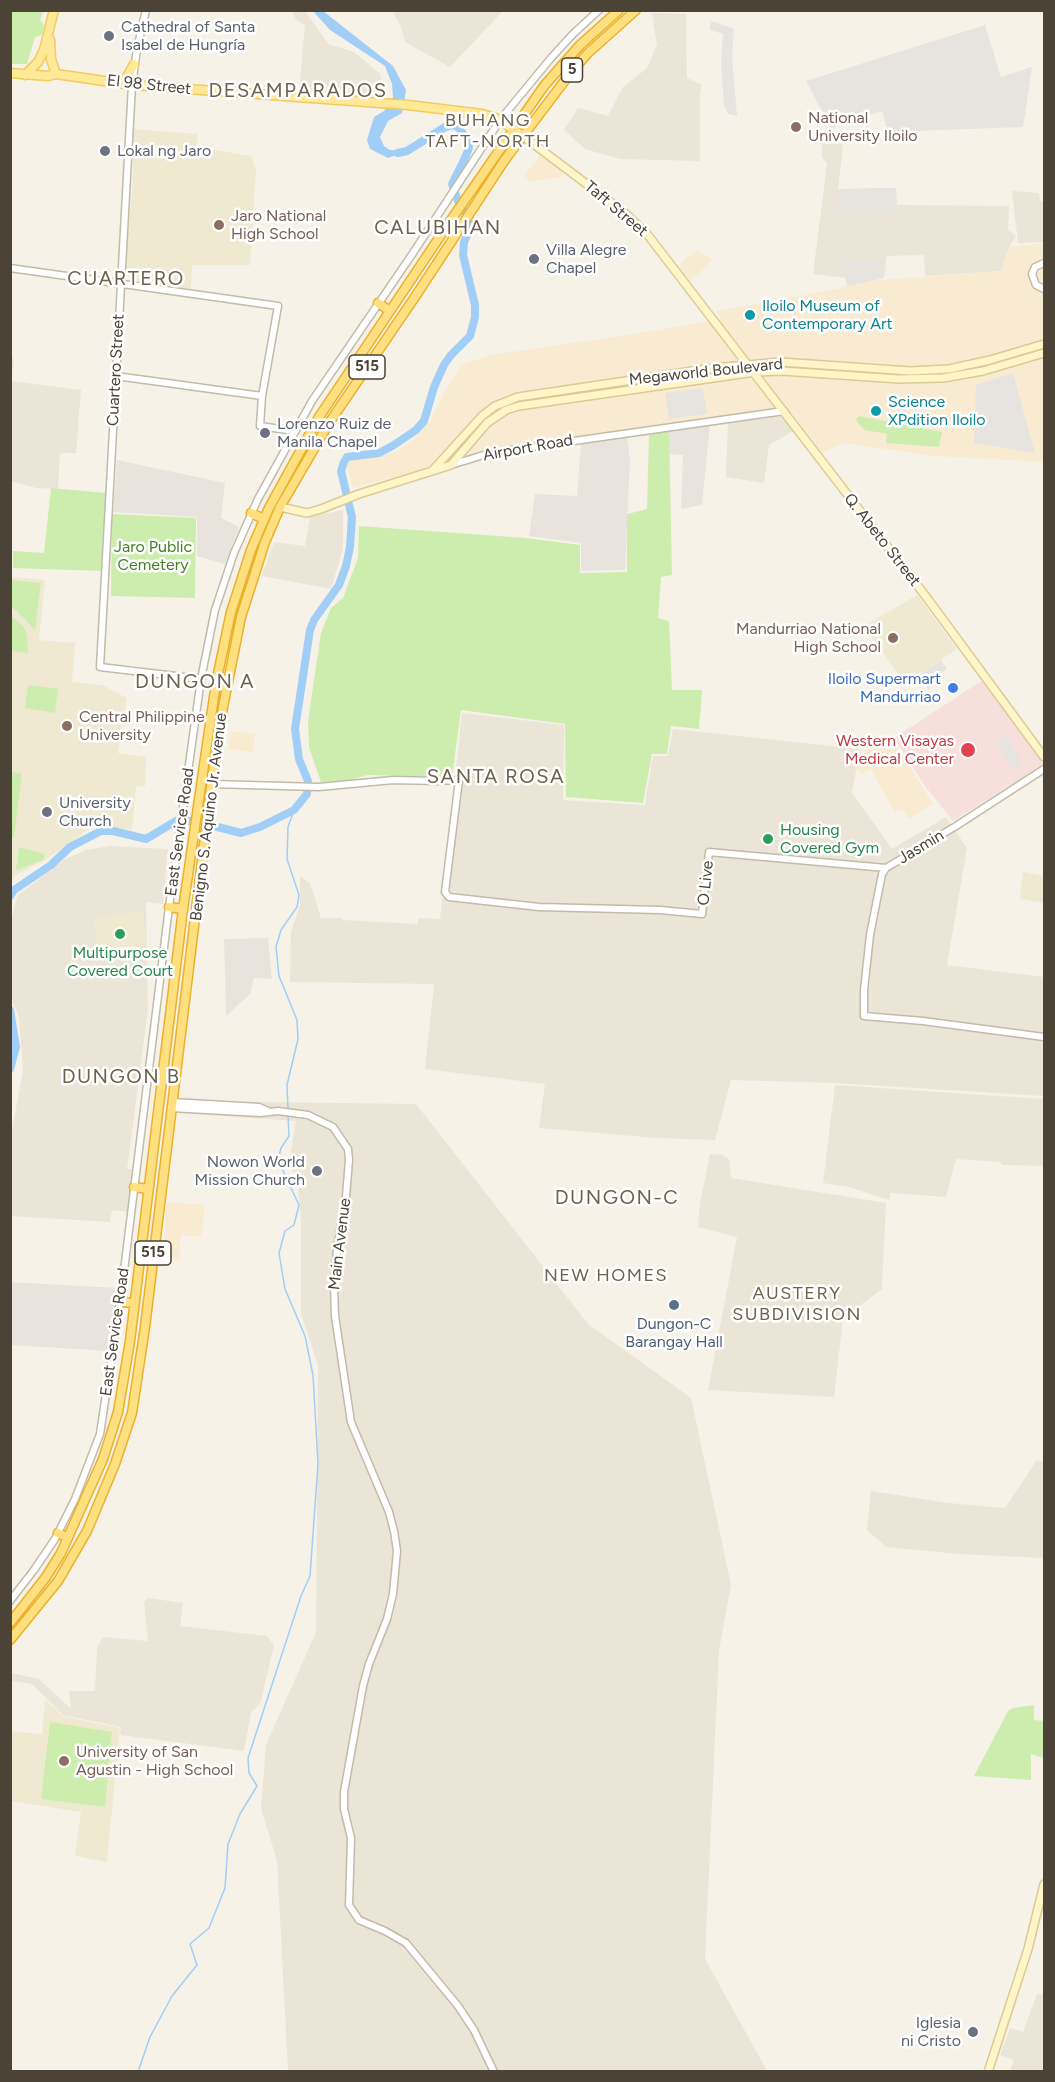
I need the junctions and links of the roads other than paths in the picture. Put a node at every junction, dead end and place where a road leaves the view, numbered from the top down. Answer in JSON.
{"nodes":[{"id":1,"x":54,"y":10,"type":"edge"},
{"id":2,"x":146,"y":10,"type":"edge"},
{"id":3,"x":599,"y":10,"type":"edge"},
{"id":4,"x":619,"y":10,"type":"edge"},
{"id":5,"x":632,"y":12,"type":"edge"},
{"id":6,"x":49,"y":35,"type":"junction"},
{"id":7,"x":134,"y":64,"type":"junction"},
{"id":8,"x":10,"y":73,"type":"edge"},
{"id":9,"x":56,"y":74,"type":"junction"},
{"id":10,"x":25,"y":75,"type":"junction"},
{"id":11,"x":116,"y":83,"type":"junction"},
{"id":12,"x":132,"y":85,"type":"junction"},
{"id":13,"x":500,"y":120,"type":"junction"},
{"id":14,"x":514,"y":130,"type":"junction"},
{"id":15,"x":523,"y":136,"type":"junction"},
{"id":16,"x":431,"y":253,"type":"junction"},
{"id":17,"x":440,"y":259,"type":"junction"},
{"id":18,"x":1044,"y":263,"type":"edge"},
{"id":19,"x":10,"y":268,"type":"edge"},
{"id":20,"x":120,"y":283,"type":"junction"},
{"id":21,"x":1044,"y":289,"type":"edge"},
{"id":22,"x":378,"y":303,"type":"junction"},
{"id":23,"x":390,"y":311,"type":"junction"},
{"id":24,"x":718,"y":324,"type":"joint"},
{"id":25,"x":1044,"y":344,"type":"edge"},
{"id":26,"x":1034,"y":347,"type":"junction"},
{"id":27,"x":1041,"y":354,"type":"edge"},
{"id":28,"x":781,"y":363,"type":"junction"},
{"id":29,"x":749,"y":365,"type":"junction"},
{"id":30,"x":728,"y":367,"type":"junction"},
{"id":31,"x":781,"y":371,"type":"junction"},
{"id":32,"x":755,"y":372,"type":"junction"},
{"id":33,"x":677,"y":374,"type":"junction"},
{"id":34,"x":730,"y":375,"type":"junction"},
{"id":35,"x":116,"y":376,"type":"junction"},
{"id":36,"x":630,"y":380,"type":"junction"},
{"id":37,"x":678,"y":383,"type":"junction"},
{"id":38,"x":632,"y":389,"type":"junction"},
{"id":39,"x":261,"y":396,"type":"junction"},
{"id":40,"x":784,"y":411,"type":"junction"},
{"id":41,"x":485,"y":413,"type":"junction"},
{"id":42,"x":491,"y":420,"type":"junction"},
{"id":43,"x":294,"y":431,"type":"junction"},
{"id":44,"x":305,"y":443,"type":"junction"},
{"id":45,"x":314,"y":449,"type":"junction"},
{"id":46,"x":451,"y":465,"type":"junction"},
{"id":47,"x":430,"y":472,"type":"junction"},
{"id":48,"x":280,"y":507,"type":"junction"},
{"id":49,"x":251,"y":513,"type":"junction"},
{"id":50,"x":264,"y":519,"type":"junction"},
{"id":51,"x":201,"y":679,"type":"junction"},
{"id":52,"x":216,"y":683,"type":"junction"},
{"id":53,"x":226,"y":684,"type":"junction"},
{"id":54,"x":1044,"y":757,"type":"edge"},
{"id":55,"x":1044,"y":769,"type":"edge"},
{"id":56,"x":212,"y":784,"type":"junction"},
{"id":57,"x":709,"y":852,"type":"joint"},
{"id":58,"x":886,"y":868,"type":"junction"},
{"id":59,"x":170,"y":907,"type":"junction"},
{"id":60,"x":183,"y":909,"type":"junction"},
{"id":61,"x":173,"y":995,"type":"junction"},
{"id":62,"x":185,"y":998,"type":"junction"},
{"id":63,"x":1044,"y":1037,"type":"edge"},
{"id":64,"x":172,"y":1105,"type":"junction"},
{"id":65,"x":153,"y":1152,"type":"junction"},
{"id":66,"x":166,"y":1154,"type":"junction"},
{"id":67,"x":134,"y":1187,"type":"junction"},
{"id":68,"x":148,"y":1189,"type":"junction"},
{"id":69,"x":120,"y":1302,"type":"junction"},
{"id":70,"x":135,"y":1303,"type":"junction"},
{"id":71,"x":130,"y":1341,"type":"junction"},
{"id":72,"x":142,"y":1344,"type":"junction"},
{"id":73,"x":83,"y":1507,"type":"junction"},
{"id":74,"x":95,"y":1513,"type":"junction"},
{"id":75,"x":58,"y":1533,"type":"junction"},
{"id":76,"x":68,"y":1538,"type":"junction"},
{"id":77,"x":10,"y":1601,"type":"edge"},
{"id":78,"x":12,"y":1631,"type":"edge"},
{"id":79,"x":1044,"y":1884,"type":"edge"},
{"id":80,"x":494,"y":2072,"type":"edge"},
{"id":81,"x":988,"y":2072,"type":"edge"}],
"edges":[{"from":1,"to":6,"type":"main road"},
{"from":2,"to":7,"type":"street","name":"Cuartero Street"},
{"from":3,"to":13,"type":"street","name":"East Service Road"},
{"from":4,"to":14,"type":"highway","name":"Benigno S. Aquino Jr. Avenue","number":"5"},
{"from":5,"to":15,"type":"highway","name":"Benigno S. Aquino Jr. Avenue","number":"5"},
{"from":6,"to":9,"type":"main road"},
{"from":6,"to":10,"type":"main road"},
{"from":7,"to":11,"type":"main road"},
{"from":7,"to":12,"type":"street","name":"Cuartero Street"},
{"from":8,"to":10,"type":"main road","name":"El 98 Street"},
{"from":9,"to":10,"type":"main road","name":"El 98 Street"},
{"from":9,"to":11,"type":"main road","name":"El 98 Street"},
{"from":11,"to":12,"type":"main road","name":"El 98 Street"},
{"from":12,"to":13,"type":"main road","name":"El 98 Street"},
{"from":12,"to":20,"type":"street","name":"Cuartero Street"},
{"from":13,"to":14,"type":"main road","name":"El 98 Street"},
{"from":13,"to":22,"type":"street","name":"East Service Road"},
{"from":14,"to":15,"type":"main road","name":"El 98 Street"},
{"from":14,"to":16,"type":"highway","name":"Benigno S. Aquino Jr. Avenue","number":"515"},
{"from":15,"to":17,"type":"highway","name":"Benigno S. Aquino Jr. Avenue","number":"515"},
{"from":15,"to":24,"type":"main road","name":"Taft Street"},
{"from":16,"to":17,"type":"highway"},
{"from":16,"to":23,"type":"highway","name":"Benigno S. Aquino Jr. Avenue","number":"515"},
{"from":17,"to":45,"type":"highway","name":"Benigno S. Aquino Jr. Avenue","number":"515"},
{"from":18,"to":21,"type":"street"},
{"from":19,"to":20,"type":"street"},
{"from":20,"to":35,"type":"street","name":"Cuartero Street"},
{"from":20,"to":39,"type":"street"},
{"from":22,"to":23,"type":"highway"},
{"from":22,"to":43,"type":"street","name":"East Service Road"},
{"from":23,"to":44,"type":"highway","name":"Benigno S. Aquino Jr. Avenue","number":"515"},
{"from":24,"to":29,"type":"main road","name":"Q. Abeto Street"},
{"from":25,"to":26,"type":"main road","name":"Megaworld Boulevard"},
{"from":26,"to":27,"type":"main road"},
{"from":26,"to":28,"type":"main road","name":"Megaworld Boulevard"},
{"from":27,"to":31,"type":"main road","name":"Megaworld Boulevard"},
{"from":28,"to":29,"type":"main road","name":"Megaworld Boulevard"},
{"from":28,"to":31,"type":"main road"},
{"from":29,"to":30,"type":"main road","name":"Megaworld Boulevard"},
{"from":29,"to":32,"type":"main road","name":"Q. Abeto Street"},
{"from":30,"to":33,"type":"main road","name":"Megaworld Boulevard"},
{"from":30,"to":34,"type":"main road"},
{"from":31,"to":32,"type":"main road","name":"Megaworld Boulevard"},
{"from":32,"to":34,"type":"main road","name":"Megaworld Boulevard"},
{"from":32,"to":40,"type":"main road","name":"Q. Abeto Street"},
{"from":33,"to":36,"type":"main road","name":"Megaworld Boulevard"},
{"from":33,"to":37,"type":"main road"},
{"from":34,"to":37,"type":"main road","name":"Megaworld Boulevard"},
{"from":35,"to":39,"type":"street"},
{"from":35,"to":51,"type":"street","name":"Cuartero Street"},
{"from":36,"to":38,"type":"main road"},
{"from":36,"to":41,"type":"main road","name":"Megaworld Boulevard"},
{"from":37,"to":38,"type":"main road","name":"Megaworld Boulevard"},
{"from":38,"to":42,"type":"main road","name":"Megaworld Boulevard"},
{"from":39,"to":43,"type":"street"},
{"from":40,"to":46,"type":"street","name":"Airport Road"},
{"from":40,"to":54,"type":"main road","name":"Q. Abeto Street"},
{"from":41,"to":42,"type":"main road"},
{"from":41,"to":47,"type":"main road","name":"Megaworld Boulevard"},
{"from":42,"to":46,"type":"main road","name":"Megaworld Boulevard"},
{"from":43,"to":49,"type":"street","name":"East Service Road"},
{"from":44,"to":45,"type":"highway"},
{"from":44,"to":50,"type":"highway","name":"Benigno S. Aquino Jr. Avenue","number":"515"},
{"from":45,"to":48,"type":"highway","name":"Benigno S. Aquino Jr. Avenue","number":"515"},
{"from":46,"to":47,"type":"main road","name":"Airport Road"},
{"from":47,"to":48,"type":"main road","name":"Airport Road"},
{"from":48,"to":53,"type":"highway","name":"Benigno S. Aquino Jr. Avenue","number":"515"},
{"from":49,"to":50,"type":"highway"},
{"from":49,"to":51,"type":"street","name":"East Service Road"},
{"from":50,"to":52,"type":"highway","name":"Benigno S. Aquino Jr. Avenue","number":"515"},
{"from":51,"to":59,"type":"street","name":"East Service Road"},
{"from":52,"to":53,"type":"highway"},
{"from":52,"to":60,"type":"highway","name":"Benigno S. Aquino Jr. Avenue","number":"515"},
{"from":53,"to":56,"type":"highway","name":"Benigno S. Aquino Jr. Avenue","number":"515"},
{"from":55,"to":58,"type":"street","name":"Jasmin"},
{"from":56,"to":57,"type":"street","name":"O Live"},
{"from":56,"to":62,"type":"highway","name":"Benigno S. Aquino Jr. Avenue","number":"515"},
{"from":57,"to":58,"type":"street","name":"Jasmin"},
{"from":58,"to":63,"type":"street"},
{"from":59,"to":60,"type":"highway"},
{"from":59,"to":67,"type":"street","name":"East Service Road"},
{"from":60,"to":61,"type":"highway","name":"Benigno S. Aquino Jr. Avenue","number":"515"},
{"from":61,"to":62,"type":"highway"},
{"from":61,"to":65,"type":"highway","name":"Benigno S. Aquino Jr. Avenue","number":"515"},
{"from":62,"to":64,"type":"highway","name":"Benigno S. Aquino Jr. Avenue","number":"515"},
{"from":64,"to":66,"type":"highway","name":"Benigno S. Aquino Jr. Avenue","number":"515"},
{"from":64,"to":80,"type":"street","name":"Main Avenue"},
{"from":65,"to":66,"type":"highway"},
{"from":65,"to":68,"type":"highway","name":"Benigno S. Aquino Jr. Avenue","number":"515"},
{"from":66,"to":72,"type":"highway","name":"Benigno S. Aquino Jr. Avenue","number":"515"},
{"from":67,"to":68,"type":"highway"},
{"from":67,"to":69,"type":"street","name":"East Service Road"},
{"from":68,"to":70,"type":"highway","name":"Benigno S. Aquino Jr. Avenue","number":"515"},
{"from":69,"to":70,"type":"highway"},
{"from":69,"to":75,"type":"street","name":"East Service Road"},
{"from":70,"to":71,"type":"highway","name":"Benigno S. Aquino Jr. Avenue","number":"515"},
{"from":71,"to":72,"type":"highway"},
{"from":71,"to":73,"type":"highway","name":"Benigno S. Aquino Jr. Avenue","number":"515"},
{"from":72,"to":74,"type":"highway","name":"Benigno S. Aquino Jr. Avenue","number":"515"},
{"from":73,"to":74,"type":"highway"},
{"from":73,"to":76,"type":"highway","name":"Benigno S. Aquino Jr. Avenue","number":"515"},
{"from":74,"to":78,"type":"highway","name":"Benigno S. Aquino Jr. Avenue","number":"515"},
{"from":75,"to":76,"type":"highway"},
{"from":75,"to":77,"type":"street","name":"East Service Road"},
{"from":76,"to":78,"type":"highway","name":"Benigno S. Aquino Jr. Avenue","number":"515"},
{"from":79,"to":81,"type":"main road"}]}
